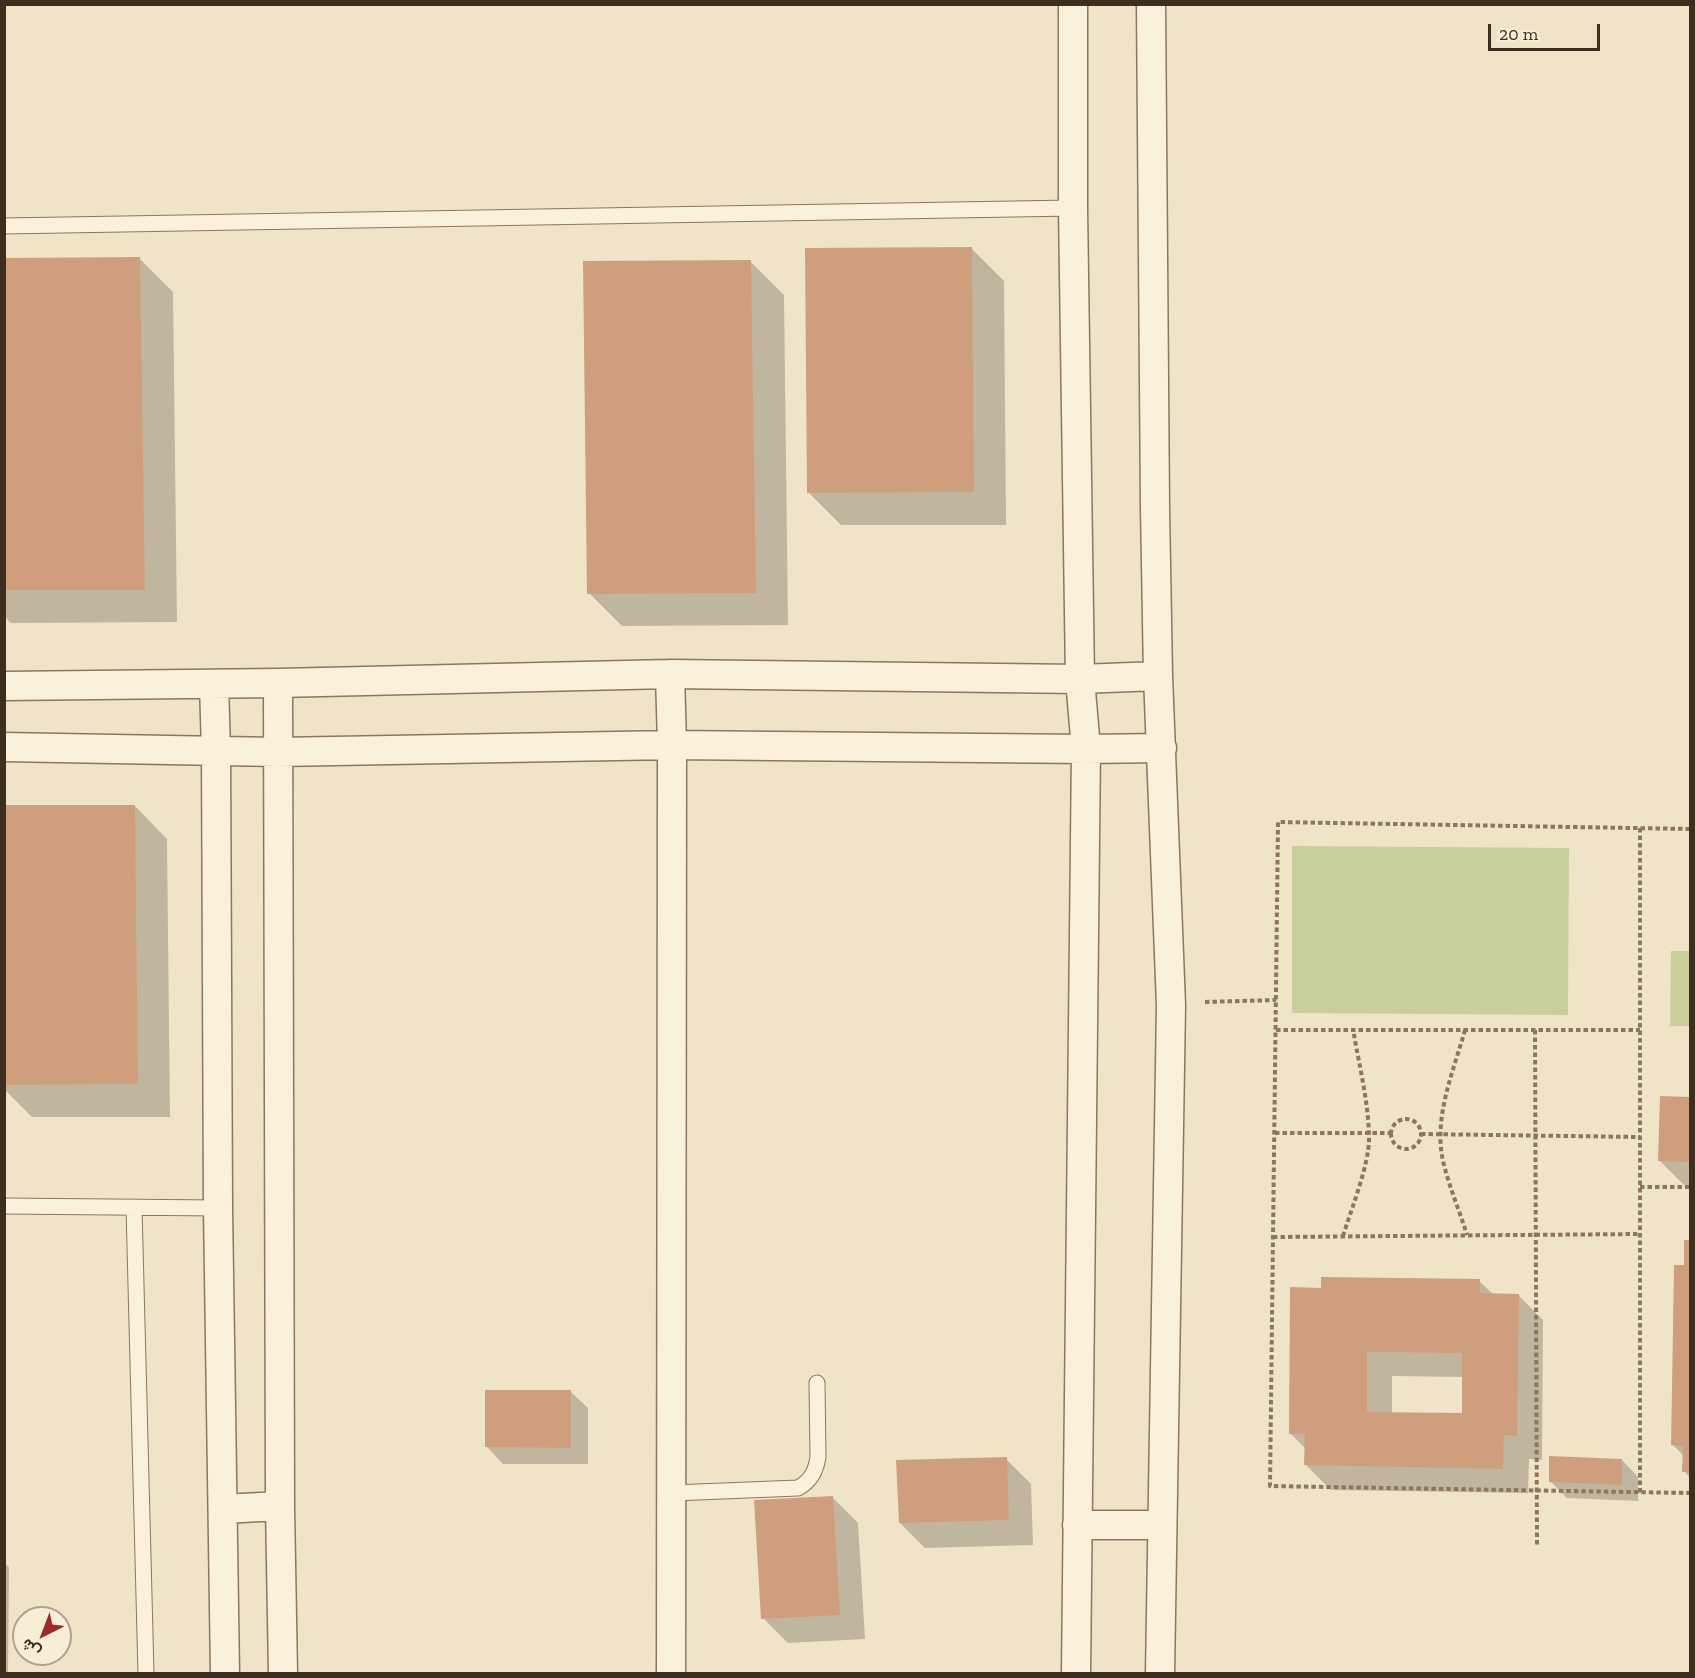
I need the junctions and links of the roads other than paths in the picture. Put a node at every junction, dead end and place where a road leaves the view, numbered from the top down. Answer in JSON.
{"nodes":[{"id":1,"x":1073,"y":4,"type":"edge"},
{"id":2,"x":1152,"y":4,"type":"edge"},
{"id":3,"x":1073,"y":208,"type":"junction"},
{"id":4,"x":4,"y":226,"type":"edge"},
{"id":5,"x":670,"y":674,"type":"junction"},
{"id":6,"x":1158,"y":676,"type":"junction"},
{"id":7,"x":1080,"y":679,"type":"junction"},
{"id":8,"x":278,"y":683,"type":"junction"},
{"id":9,"x":214,"y":684,"type":"junction"},
{"id":10,"x":4,"y":686,"type":"edge"},
{"id":11,"x":672,"y":746,"type":"junction"},
{"id":12,"x":4,"y":747,"type":"edge"},
{"id":13,"x":1162,"y":748,"type":"junction"},
{"id":14,"x":1086,"y":749,"type":"junction"},
{"id":15,"x":216,"y":751,"type":"junction"},
{"id":16,"x":278,"y":752,"type":"junction"},
{"id":17,"x":4,"y":1206,"type":"edge"},
{"id":18,"x":134,"y":1208,"type":"junction"},
{"id":19,"x":218,"y":1208,"type":"junction"},
{"id":20,"x":817,"y":1383,"type":"dead end"},
{"id":21,"x":672,"y":1493,"type":"junction"},
{"id":22,"x":280,"y":1506,"type":"junction"},
{"id":23,"x":223,"y":1509,"type":"junction"},
{"id":24,"x":1077,"y":1525,"type":"junction"},
{"id":25,"x":1162,"y":1525,"type":"junction"},
{"id":26,"x":146,"y":1674,"type":"edge"},
{"id":27,"x":225,"y":1674,"type":"edge"},
{"id":28,"x":283,"y":1674,"type":"edge"},
{"id":29,"x":671,"y":1674,"type":"edge"},
{"id":30,"x":1076,"y":1674,"type":"edge"},
{"id":31,"x":1160,"y":1674,"type":"edge"}],
"edges":[{"from":1,"to":3,"type":"street"},
{"from":2,"to":6,"type":"street"},
{"from":3,"to":4,"type":"lane"},
{"from":3,"to":7,"type":"street"},
{"from":5,"to":7,"type":"street"},
{"from":5,"to":8,"type":"street"},
{"from":5,"to":11,"type":"street"},
{"from":6,"to":7,"type":"street"},
{"from":6,"to":13,"type":"street"},
{"from":7,"to":14,"type":"street"},
{"from":8,"to":9,"type":"street"},
{"from":8,"to":16,"type":"street"},
{"from":9,"to":10,"type":"street"},
{"from":9,"to":15,"type":"street"},
{"from":11,"to":14,"type":"street"},
{"from":11,"to":16,"type":"street"},
{"from":11,"to":21,"type":"street"},
{"from":12,"to":15,"type":"street"},
{"from":13,"to":14,"type":"street"},
{"from":13,"to":25,"type":"street"},
{"from":14,"to":24,"type":"street"},
{"from":15,"to":16,"type":"street"},
{"from":15,"to":19,"type":"street"},
{"from":16,"to":22,"type":"street"},
{"from":17,"to":18,"type":"lane"},
{"from":18,"to":19,"type":"lane"},
{"from":18,"to":26,"type":"lane"},
{"from":19,"to":23,"type":"street"},
{"from":20,"to":21,"type":"lane"},
{"from":21,"to":29,"type":"street"},
{"from":22,"to":23,"type":"street"},
{"from":22,"to":28,"type":"street"},
{"from":23,"to":27,"type":"street"},
{"from":24,"to":25,"type":"street"},
{"from":24,"to":30,"type":"street"},
{"from":25,"to":31,"type":"street"}]}
